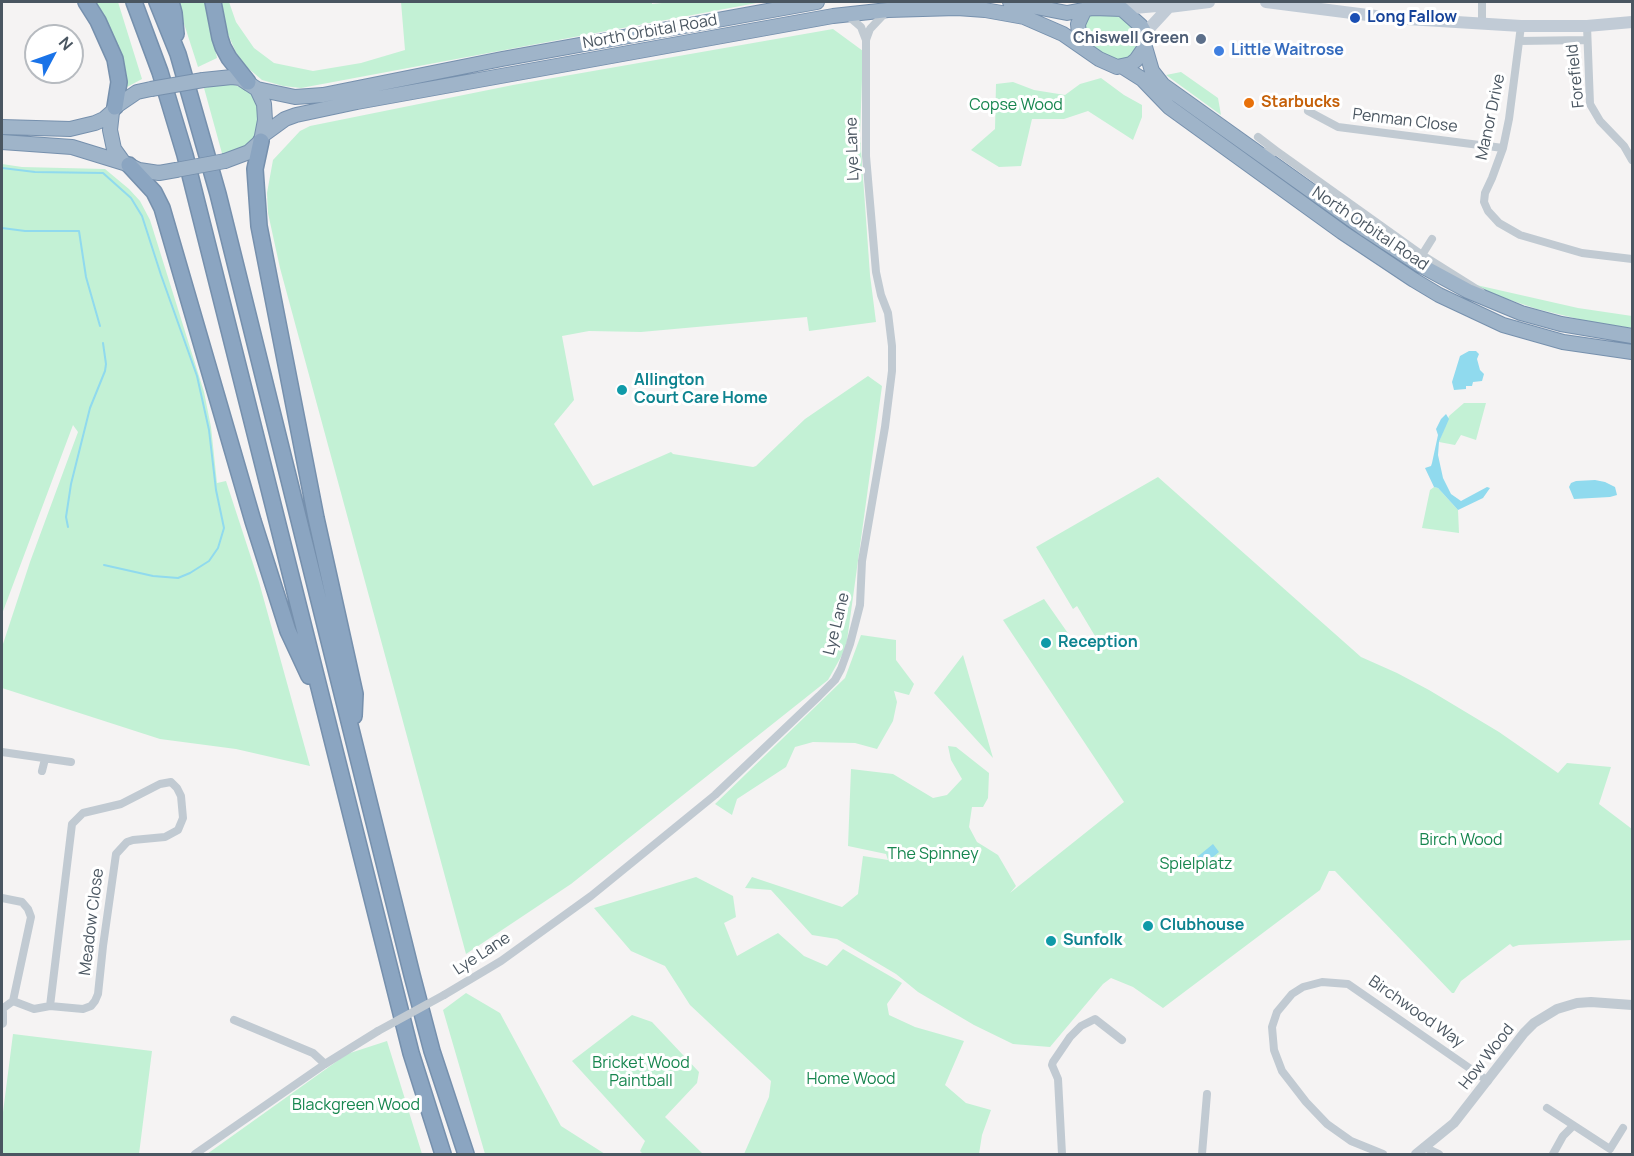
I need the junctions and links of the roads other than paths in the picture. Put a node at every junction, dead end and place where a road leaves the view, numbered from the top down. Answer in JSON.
{"nodes":[{"id":1,"x":86,"y":2,"type":"edge"},
{"id":2,"x":134,"y":2,"type":"edge"},
{"id":3,"x":157,"y":2,"type":"edge"},
{"id":4,"x":171,"y":2,"type":"edge"},
{"id":5,"x":213,"y":2,"type":"edge"},
{"id":6,"x":817,"y":2,"type":"edge"},
{"id":7,"x":1010,"y":2,"type":"edge"},
{"id":8,"x":1209,"y":2,"type":"edge"},
{"id":9,"x":1266,"y":2,"type":"edge"},
{"id":10,"x":1482,"y":2,"type":"edge"},
{"id":11,"x":1338,"y":6,"type":"edge"},
{"id":12,"x":1169,"y":7,"type":"junction"},
{"id":13,"x":1122,"y":9,"type":"junction"},
{"id":14,"x":888,"y":10,"type":"junction"},
{"id":15,"x":1084,"y":11,"type":"junction"},
{"id":16,"x":847,"y":14,"type":"junction"},
{"id":17,"x":1632,"y":22,"type":"edge"},
{"id":18,"x":1482,"y":23,"type":"junction"},
{"id":19,"x":1521,"y":26,"type":"junction"},
{"id":20,"x":1587,"y":26,"type":"junction"},
{"id":21,"x":866,"y":40,"type":"junction"},
{"id":22,"x":1145,"y":40,"type":"junction"},
{"id":23,"x":1586,"y":40,"type":"junction"},
{"id":24,"x":1520,"y":41,"type":"junction"},
{"id":25,"x":1080,"y":44,"type":"junction"},
{"id":26,"x":178,"y":54,"type":"junction"},
{"id":27,"x":1123,"y":67,"type":"junction"},
{"id":28,"x":252,"y":86,"type":"junction"},
{"id":29,"x":113,"y":109,"type":"junction"},
{"id":30,"x":1308,"y":111,"type":"dead end"},
{"id":31,"x":2,"y":127,"type":"edge"},
{"id":32,"x":1258,"y":137,"type":"dead end"},
{"id":33,"x":262,"y":138,"type":"junction"},
{"id":34,"x":2,"y":142,"type":"edge"},
{"id":35,"x":1628,"y":145,"type":"edge"},
{"id":36,"x":1503,"y":148,"type":"junction"},
{"id":37,"x":1275,"y":150,"type":"junction"},
{"id":38,"x":1255,"y":151,"type":"junction"},
{"id":39,"x":1632,"y":160,"type":"edge"},
{"id":40,"x":126,"y":164,"type":"junction"},
{"id":41,"x":1432,"y":239,"type":"dead end"},
{"id":42,"x":1422,"y":255,"type":"junction"},
{"id":43,"x":1632,"y":259,"type":"edge"},
{"id":44,"x":1440,"y":277,"type":"junction"},
{"id":45,"x":1494,"y":302,"type":"junction"},
{"id":46,"x":1462,"y":307,"type":"junction"},
{"id":47,"x":1632,"y":336,"type":"edge"},
{"id":48,"x":1632,"y":352,"type":"edge"},
{"id":49,"x":322,"y":703,"type":"junction"},
{"id":50,"x":353,"y":732,"type":"junction"},
{"id":51,"x":2,"y":752,"type":"edge"},
{"id":52,"x":45,"y":759,"type":"junction"},
{"id":53,"x":71,"y":762,"type":"dead end"},
{"id":54,"x":42,"y":771,"type":"dead end"},
{"id":55,"x":2,"y":898,"type":"edge"},
{"id":56,"x":13,"y":1001,"type":"junction"},
{"id":57,"x":1632,"y":1005,"type":"edge"},
{"id":58,"x":50,"y":1006,"type":"junction"},
{"id":59,"x":2,"y":1010,"type":"edge"},
{"id":60,"x":234,"y":1020,"type":"dead end"},
{"id":61,"x":2,"y":1023,"type":"edge"},
{"id":62,"x":1122,"y":1040,"type":"dead end"},
{"id":63,"x":325,"y":1064,"type":"junction"},
{"id":64,"x":1488,"y":1081,"type":"junction"},
{"id":65,"x":1207,"y":1094,"type":"dead end"},
{"id":66,"x":1547,"y":1108,"type":"dead end"},
{"id":67,"x":1573,"y":1126,"type":"junction"},
{"id":68,"x":1623,"y":1128,"type":"dead end"},
{"id":69,"x":1420,"y":1151,"type":"edge"},
{"id":70,"x":195,"y":1155,"type":"edge"},
{"id":71,"x":442,"y":1155,"type":"edge"},
{"id":72,"x":466,"y":1155,"type":"edge"},
{"id":73,"x":1062,"y":1155,"type":"edge"},
{"id":74,"x":1202,"y":1155,"type":"edge"},
{"id":75,"x":1383,"y":1155,"type":"edge"},
{"id":76,"x":1439,"y":1155,"type":"edge"},
{"id":77,"x":1553,"y":1155,"type":"edge"}],
"edges":[{"from":1,"to":29,"type":"highway"},
{"from":2,"to":49,"type":"highway"},
{"from":3,"to":26,"type":"highway"},
{"from":4,"to":26,"type":"highway"},
{"from":5,"to":28,"type":"highway"},
{"from":6,"to":28,"type":"highway","name":"North Orbital Road"},
{"from":7,"to":15,"type":"highway"},
{"from":8,"to":12,"type":"main road"},
{"from":9,"to":11,"type":"main road"},
{"from":10,"to":18,"type":"street"},
{"from":11,"to":18,"type":"main road"},
{"from":12,"to":13,"type":"main road"},
{"from":12,"to":22,"type":"main road"},
{"from":13,"to":15,"type":"highway"},
{"from":13,"to":22,"type":"highway"},
{"from":14,"to":16,"type":"highway","name":"North Orbital Road"},
{"from":14,"to":21,"type":"street"},
{"from":14,"to":25,"type":"highway","name":"North Orbital Road"},
{"from":15,"to":25,"type":"highway"},
{"from":16,"to":21,"type":"street"},
{"from":16,"to":33,"type":"highway","name":"North Orbital Road"},
{"from":17,"to":20,"type":"main road"},
{"from":18,"to":19,"type":"main road"},
{"from":19,"to":20,"type":"main road"},
{"from":19,"to":24,"type":"street","name":"Manor Drive"},
{"from":20,"to":23,"type":"street","name":"Forefield"},
{"from":21,"to":63,"type":"street","name":"Lye Lane","bridge":true},
{"from":22,"to":27,"type":"highway"},
{"from":22,"to":38,"type":"highway","name":"North Orbital Road"},
{"from":23,"to":24,"type":"street"},
{"from":23,"to":35,"type":"street","name":"Forefield"},
{"from":24,"to":36,"type":"street","name":"Manor Drive"},
{"from":25,"to":27,"type":"highway"},
{"from":26,"to":50,"type":"highway"},
{"from":27,"to":46,"type":"highway","name":"North Orbital Road"},
{"from":28,"to":29,"type":"highway","name":"North Orbital Road","bridge":true},
{"from":28,"to":33,"type":"highway"},
{"from":29,"to":31,"type":"highway"},
{"from":29,"to":40,"type":"highway"},
{"from":30,"to":36,"type":"street","name":"Penman Close"},
{"from":32,"to":37,"type":"street"},
{"from":33,"to":40,"type":"highway","name":"North Orbital Road","bridge":true},
{"from":33,"to":50,"type":"highway"},
{"from":34,"to":40,"type":"highway"},
{"from":35,"to":39,"type":"street","name":"Forefield"},
{"from":36,"to":43,"type":"street","name":"Manor Drive"},
{"from":37,"to":38,"type":"street"},
{"from":37,"to":42,"type":"street"},
{"from":38,"to":44,"type":"highway","name":"North Orbital Road"},
{"from":40,"to":49,"type":"highway"},
{"from":41,"to":42,"type":"street"},
{"from":42,"to":45,"type":"street"},
{"from":44,"to":45,"type":"highway","name":"North Orbital Road"},
{"from":44,"to":46,"type":"highway"},
{"from":45,"to":47,"type":"highway","name":"North Orbital Road"},
{"from":46,"to":48,"type":"highway","name":"North Orbital Road"},
{"from":49,"to":71,"type":"highway"},
{"from":50,"to":72,"type":"highway"},
{"from":51,"to":52,"type":"street"},
{"from":52,"to":53,"type":"street"},
{"from":52,"to":54,"type":"street"},
{"from":55,"to":56,"type":"street"},
{"from":56,"to":58,"type":"street","name":"Meadow Close"},
{"from":56,"to":59,"type":"street"},
{"from":57,"to":64,"type":"street","name":"How Wood"},
{"from":58,"to":58,"type":"street","name":"Meadow Close"},
{"from":59,"to":61,"type":"street"},
{"from":60,"to":63,"type":"street"},
{"from":62,"to":73,"type":"street"},
{"from":63,"to":70,"type":"street"},
{"from":64,"to":69,"type":"street","name":"How Wood"},
{"from":64,"to":75,"type":"street","name":"Birchwood Way"},
{"from":65,"to":74,"type":"street"},
{"from":66,"to":67,"type":"street"},
{"from":67,"to":68,"type":"street"},
{"from":67,"to":77,"type":"street"},
{"from":69,"to":76,"type":"street"}]}
